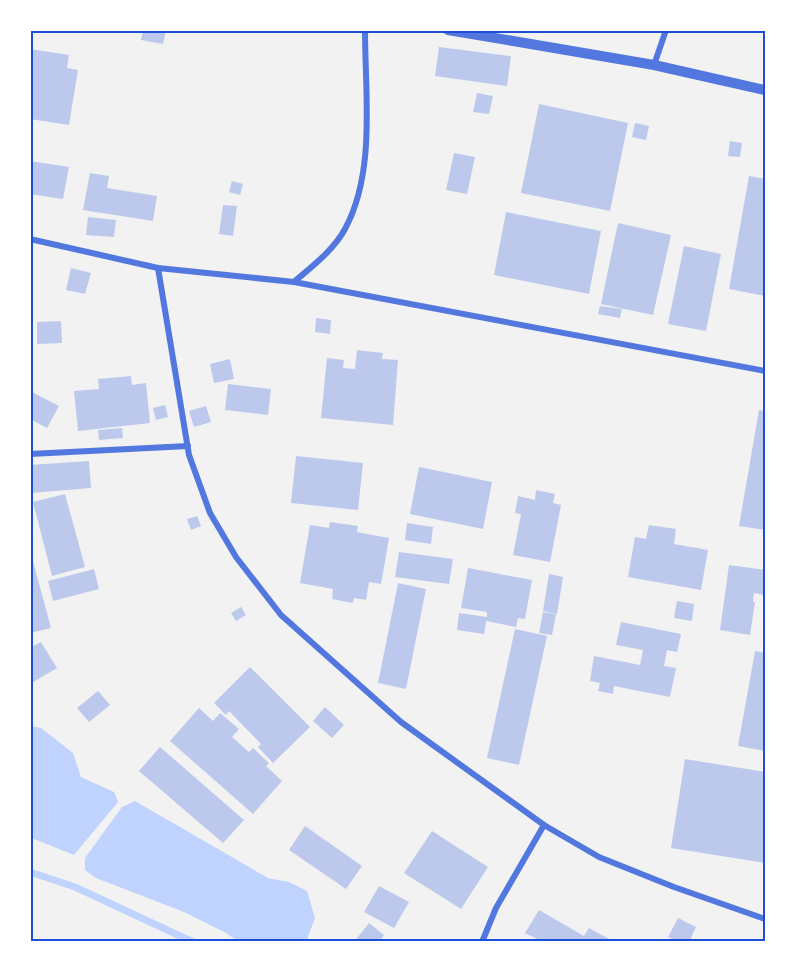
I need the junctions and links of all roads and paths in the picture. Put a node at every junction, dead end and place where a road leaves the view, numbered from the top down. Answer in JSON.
{"nodes":[{"id":1,"x":365,"y":30,"type":"edge"},
{"id":2,"x":448,"y":30,"type":"edge"},
{"id":3,"x":666,"y":30,"type":"edge"},
{"id":4,"x":654,"y":65,"type":"junction"},
{"id":5,"x":765,"y":90,"type":"edge"},
{"id":6,"x":30,"y":239,"type":"edge"},
{"id":7,"x":158,"y":268,"type":"junction"},
{"id":8,"x":294,"y":282,"type":"junction"},
{"id":9,"x":765,"y":371,"type":"edge"},
{"id":10,"x":188,"y":446,"type":"junction"},
{"id":11,"x":30,"y":454,"type":"edge"},
{"id":12,"x":544,"y":825,"type":"junction"},
{"id":13,"x":765,"y":919,"type":"edge"},
{"id":14,"x":482,"y":942,"type":"edge"}],
"edges":[{"from":1,"to":8,"type":"street"},
{"from":2,"to":4,"type":"street"},
{"from":3,"to":4,"type":"street"},
{"from":4,"to":5,"type":"street"},
{"from":6,"to":7,"type":"street"},
{"from":7,"to":8,"type":"street"},
{"from":7,"to":10,"type":"street"},
{"from":8,"to":9,"type":"street"},
{"from":10,"to":11,"type":"street"},
{"from":10,"to":12,"type":"street"},
{"from":12,"to":13,"type":"street"},
{"from":12,"to":14,"type":"street"}]}
